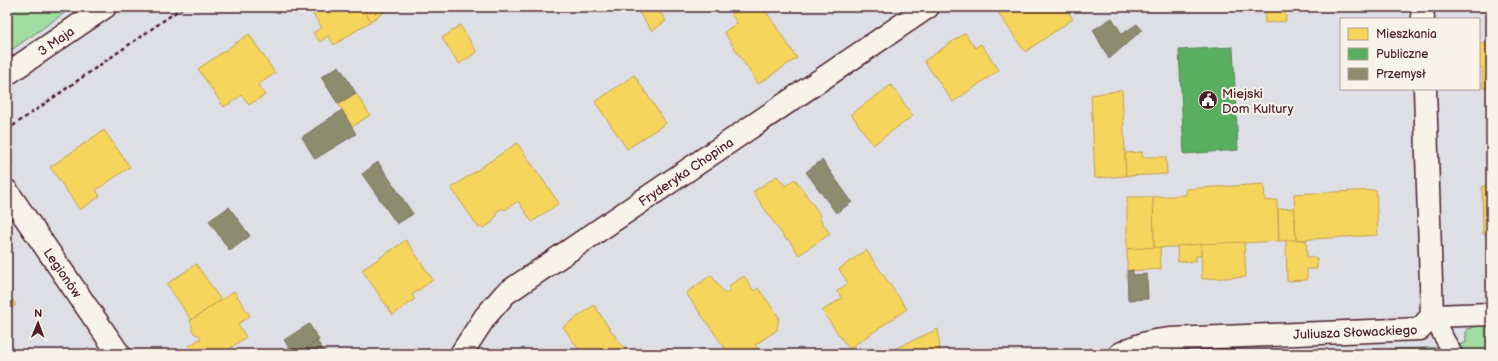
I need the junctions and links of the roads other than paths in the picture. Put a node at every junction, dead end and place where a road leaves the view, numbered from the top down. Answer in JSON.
{"nodes":[{"id":1,"x":105,"y":7,"type":"edge"},
{"id":2,"x":928,"y":7,"type":"edge"},
{"id":3,"x":1422,"y":7,"type":"edge"},
{"id":4,"x":1423,"y":18,"type":"edge"},
{"id":5,"x":7,"y":74,"type":"edge"},
{"id":6,"x":1425,"y":90,"type":"edge"},
{"id":7,"x":7,"y":191,"type":"edge"},
{"id":8,"x":1491,"y":314,"type":"edge"},
{"id":9,"x":1432,"y":316,"type":"junction"},
{"id":10,"x":119,"y":354,"type":"edge"},
{"id":11,"x":461,"y":354,"type":"edge"},
{"id":12,"x":1120,"y":354,"type":"edge"},
{"id":13,"x":1453,"y":354,"type":"edge"}],
"edges":[{"from":1,"to":5,"type":"street","name":"3 Maja"},
{"from":2,"to":11,"type":"street","name":"Fryderyka Chopina"},
{"from":3,"to":4,"type":"street"},
{"from":6,"to":9,"type":"street","name":"Juliusza Słowackiego"},
{"from":7,"to":10,"type":"street","name":"Legionów"},
{"from":8,"to":9,"type":"street"},
{"from":9,"to":12,"type":"street","name":"Juliusza Słowackiego"},
{"from":9,"to":13,"type":"lane"}]}
